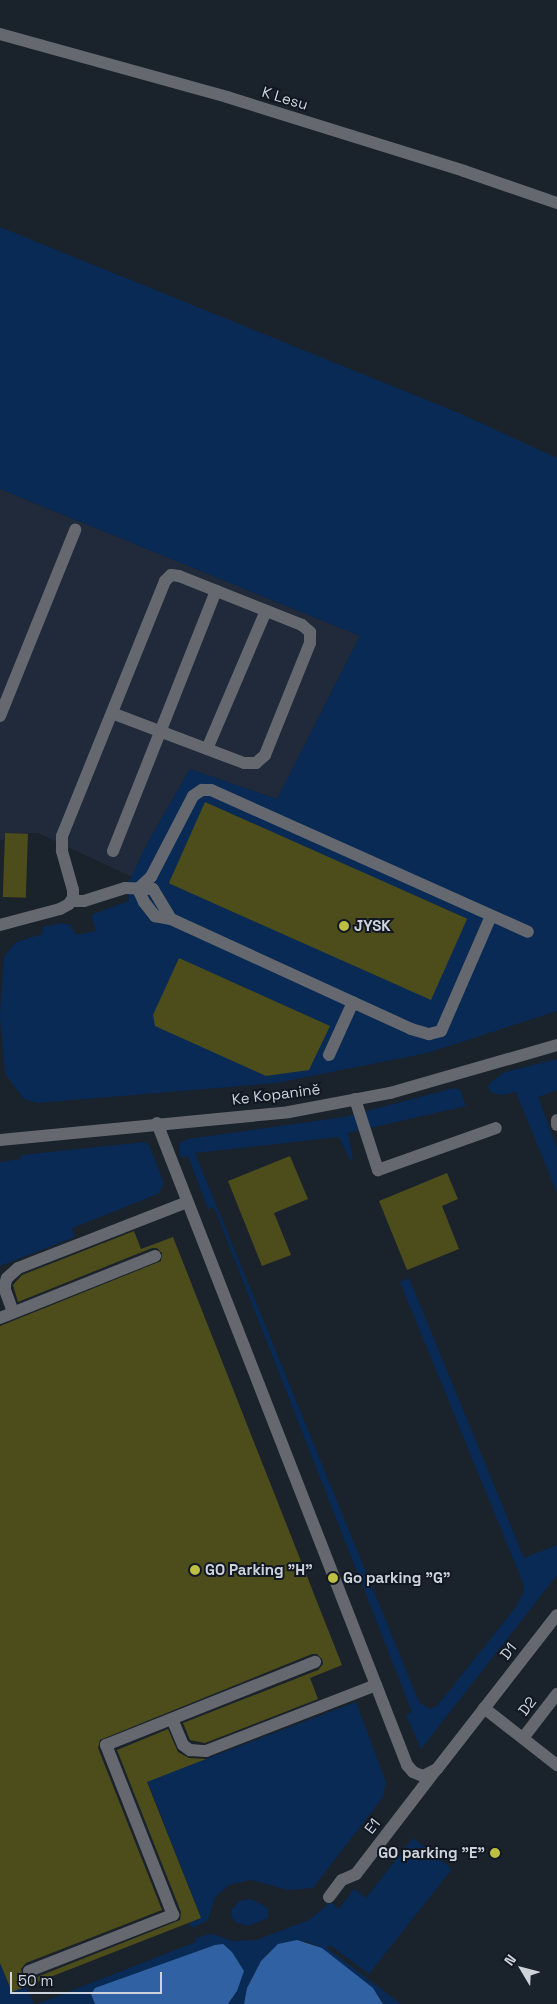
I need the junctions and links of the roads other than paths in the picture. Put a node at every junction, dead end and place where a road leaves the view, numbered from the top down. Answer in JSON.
{"nodes":[{"id":1,"x":0,"y":34,"type":"edge"},
{"id":2,"x":557,"y":203,"type":"edge"},
{"id":3,"x":75,"y":530,"type":"dead end"},
{"id":4,"x":216,"y":591,"type":"junction"},
{"id":5,"x":266,"y":611,"type":"junction"},
{"id":6,"x":112,"y":713,"type":"junction"},
{"id":7,"x":0,"y":716,"type":"edge"},
{"id":8,"x":160,"y":731,"type":"junction"},
{"id":9,"x":207,"y":749,"type":"junction"},
{"id":10,"x":113,"y":851,"type":"dead end"},
{"id":11,"x":138,"y":889,"type":"junction"},
{"id":12,"x":71,"y":901,"type":"junction"},
{"id":13,"x":491,"y":916,"type":"junction"},
{"id":14,"x":0,"y":924,"type":"edge"},
{"id":15,"x":528,"y":932,"type":"dead end"},
{"id":16,"x":353,"y":1002,"type":"junction"},
{"id":17,"x":553,"y":1046,"type":"edge"},
{"id":18,"x":329,"y":1055,"type":"dead end"},
{"id":19,"x":355,"y":1099,"type":"junction"},
{"id":20,"x":557,"y":1120,"type":"edge"},
{"id":21,"x":157,"y":1123,"type":"junction"},
{"id":22,"x":557,"y":1124,"type":"edge"},
{"id":23,"x":496,"y":1128,"type":"dead end"},
{"id":24,"x":0,"y":1140,"type":"edge"},
{"id":25,"x":187,"y":1202,"type":"junction"},
{"id":26,"x":155,"y":1256,"type":"dead end"},
{"id":27,"x":13,"y":1312,"type":"junction"},
{"id":28,"x":0,"y":1318,"type":"edge"},
{"id":29,"x":557,"y":1615,"type":"edge"},
{"id":30,"x":315,"y":1662,"type":"dead end"},
{"id":31,"x":376,"y":1685,"type":"junction"},
{"id":32,"x":557,"y":1694,"type":"edge"},
{"id":33,"x":484,"y":1708,"type":"junction"},
{"id":34,"x":172,"y":1719,"type":"junction"},
{"id":35,"x":523,"y":1738,"type":"junction"},
{"id":36,"x":557,"y":1765,"type":"edge"},
{"id":37,"x":432,"y":1772,"type":"junction"},
{"id":38,"x":328,"y":1897,"type":"dead end"},
{"id":39,"x":29,"y":1971,"type":"dead end"}],
"edges":[{"from":1,"to":2,"type":"street","name":"K Lesu"},
{"from":3,"to":7,"type":"street"},
{"from":4,"to":5,"type":"street"},
{"from":4,"to":6,"type":"street"},
{"from":4,"to":8,"type":"street"},
{"from":5,"to":9,"type":"street"},
{"from":5,"to":9,"type":"street"},
{"from":6,"to":8,"type":"street"},
{"from":6,"to":12,"type":"street"},
{"from":8,"to":9,"type":"street"},
{"from":8,"to":10,"type":"street"},
{"from":11,"to":12,"type":"street"},
{"from":11,"to":13,"type":"street"},
{"from":11,"to":16,"type":"street"},
{"from":12,"to":14,"type":"street"},
{"from":13,"to":15,"type":"street"},
{"from":13,"to":16,"type":"street"},
{"from":16,"to":18,"type":"street"},
{"from":17,"to":19,"type":"street","name":"Ke Kopanině"},
{"from":19,"to":21,"type":"street","name":"Ke Kopanině"},
{"from":19,"to":23,"type":"street"},
{"from":20,"to":22,"type":"street"},
{"from":21,"to":24,"type":"street","name":"Ke Kopanině"},
{"from":21,"to":25,"type":"street"},
{"from":25,"to":27,"type":"street"},
{"from":25,"to":31,"type":"street"},
{"from":26,"to":27,"type":"street"},
{"from":27,"to":28,"type":"street"},
{"from":29,"to":33,"type":"street","name":"D1"},
{"from":30,"to":34,"type":"street"},
{"from":31,"to":34,"type":"street"},
{"from":31,"to":37,"type":"street"},
{"from":32,"to":35,"type":"street","name":"D2"},
{"from":33,"to":35,"type":"street"},
{"from":33,"to":37,"type":"street","name":"E1"},
{"from":34,"to":39,"type":"street"},
{"from":35,"to":36,"type":"street"},
{"from":37,"to":38,"type":"street","name":"E1"}]}
